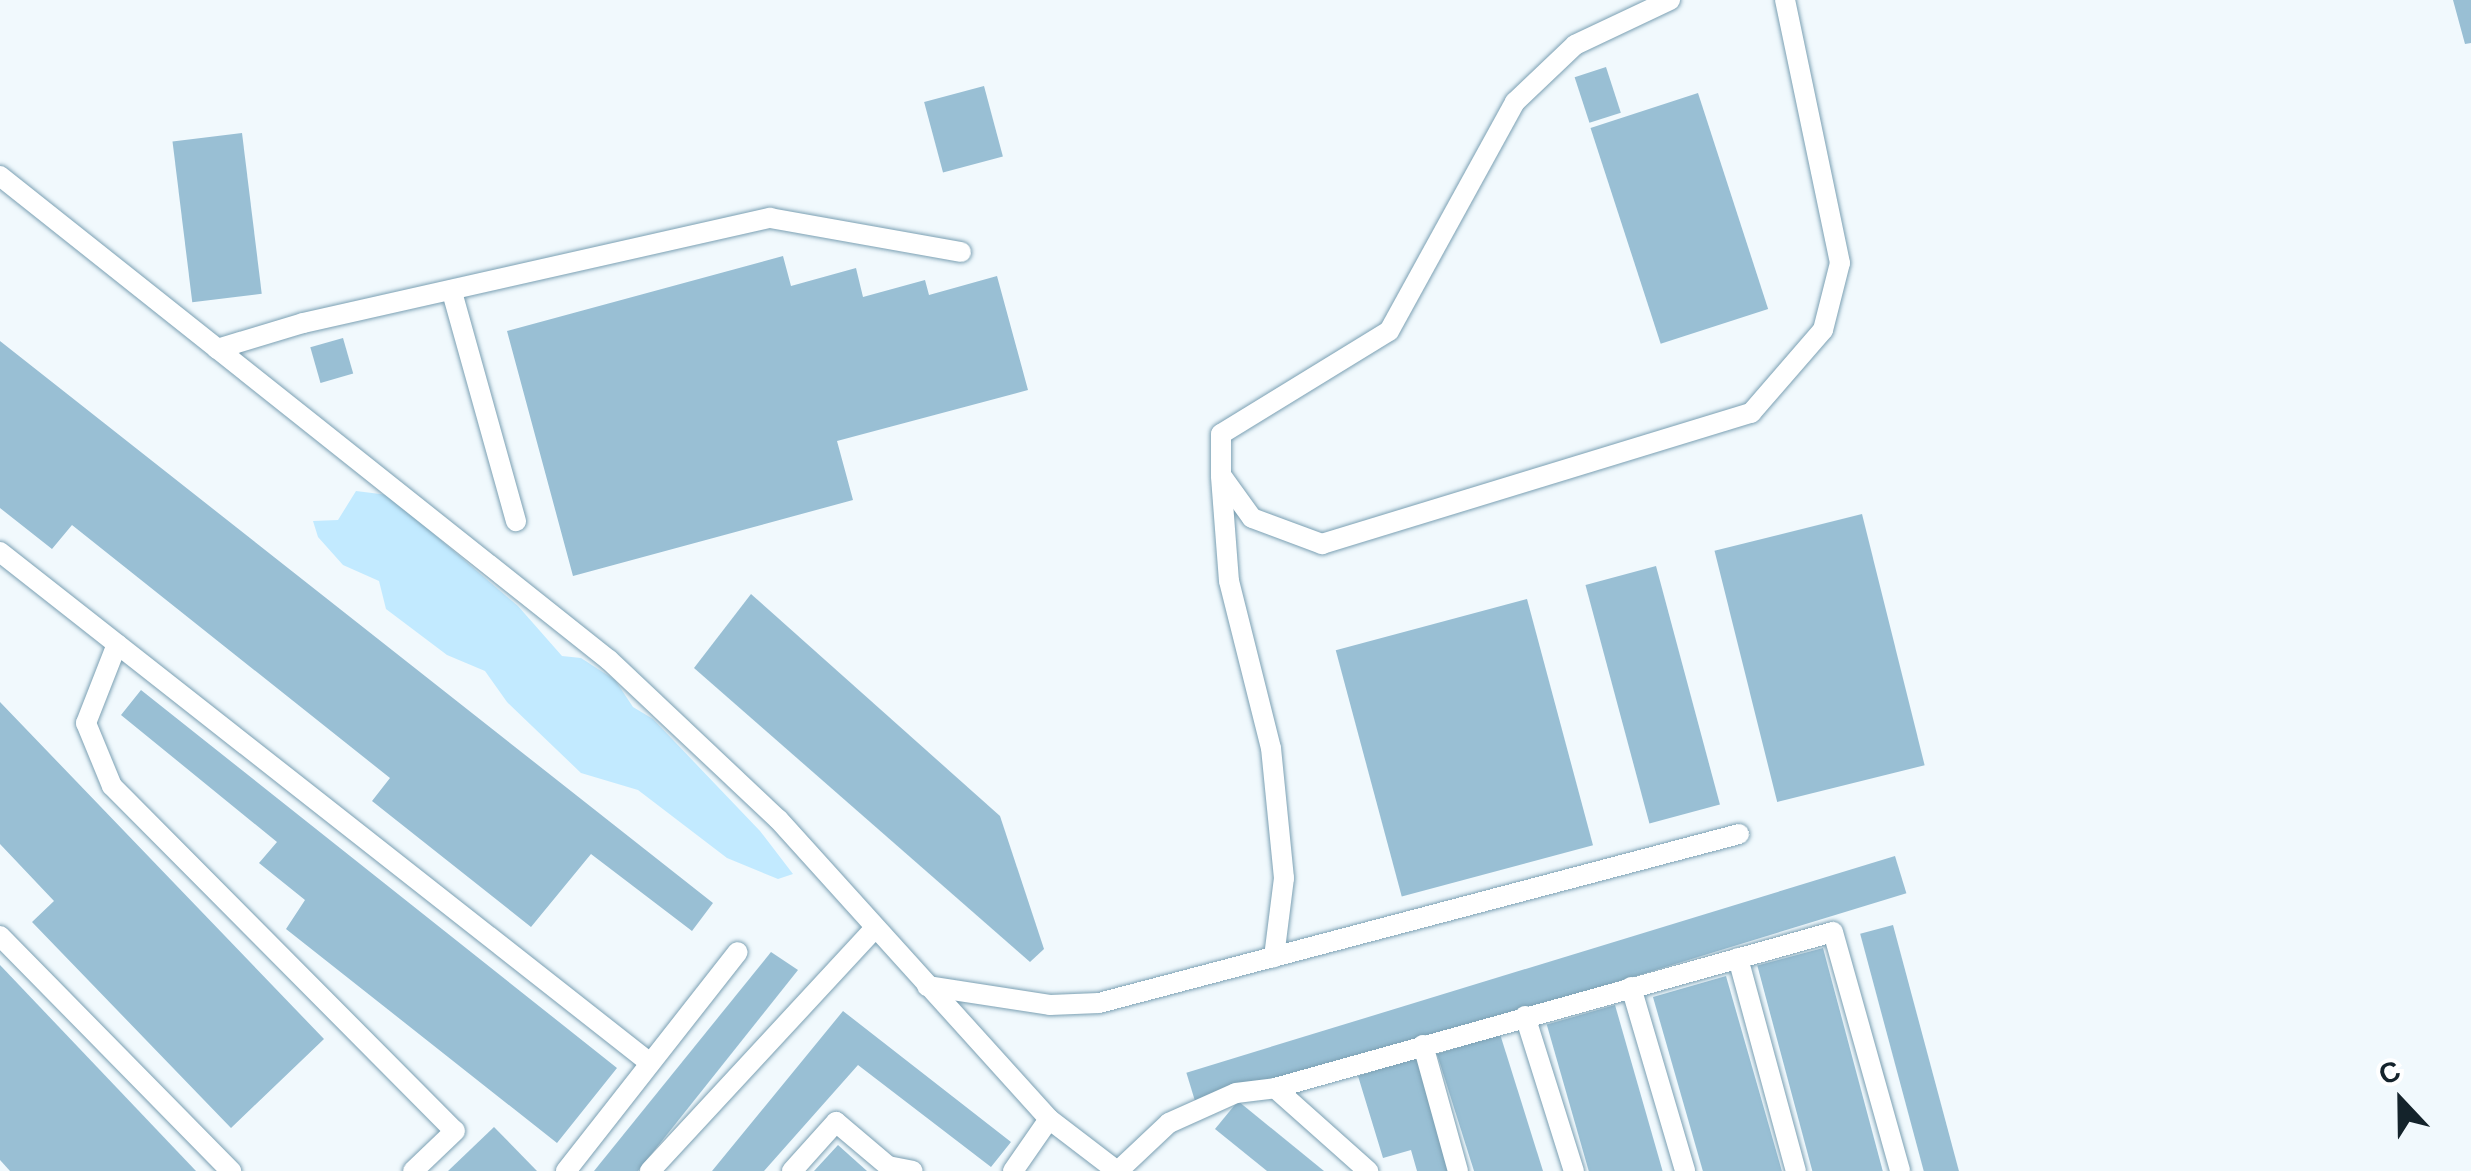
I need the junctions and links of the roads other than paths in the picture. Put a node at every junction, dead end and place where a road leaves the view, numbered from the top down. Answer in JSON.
{"nodes":[{"id":1,"x":1670,"y":0,"type":"edge"},
{"id":2,"x":1785,"y":0,"type":"edge"},
{"id":3,"x":0,"y":176,"type":"edge"},
{"id":4,"x":961,"y":252,"type":"dead end"},
{"id":5,"x":452,"y":292,"type":"junction"},
{"id":6,"x":217,"y":350,"type":"junction"},
{"id":7,"x":1221,"y":475,"type":"junction"},
{"id":8,"x":516,"y":521,"type":"dead end"},
{"id":9,"x":0,"y":552,"type":"edge"},
{"id":10,"x":117,"y":644,"type":"junction"},
{"id":11,"x":1739,"y":834,"type":"dead end"},
{"id":12,"x":873,"y":930,"type":"junction"},
{"id":13,"x":0,"y":936,"type":"edge"},
{"id":14,"x":738,"y":952,"type":"dead end"},
{"id":15,"x":1274,"y":957,"type":"junction"},
{"id":16,"x":1738,"y":958,"type":"junction"},
{"id":17,"x":927,"y":986,"type":"junction"},
{"id":18,"x":1631,"y":987,"type":"junction"},
{"id":19,"x":1525,"y":1016,"type":"junction"},
{"id":20,"x":1422,"y":1045,"type":"junction"},
{"id":21,"x":650,"y":1063,"type":"junction"},
{"id":22,"x":1275,"y":1088,"type":"junction"},
{"id":23,"x":1050,"y":1119,"type":"junction"},
{"id":24,"x":886,"y":1168,"type":"edge"},
{"id":25,"x":231,"y":1171,"type":"edge"},
{"id":26,"x":412,"y":1171,"type":"edge"},
{"id":27,"x":566,"y":1171,"type":"edge"},
{"id":28,"x":650,"y":1171,"type":"edge"},
{"id":29,"x":792,"y":1171,"type":"edge"},
{"id":30,"x":913,"y":1171,"type":"edge"},
{"id":31,"x":1014,"y":1171,"type":"edge"},
{"id":32,"x":1118,"y":1171,"type":"edge"},
{"id":33,"x":1368,"y":1171,"type":"edge"},
{"id":34,"x":1458,"y":1171,"type":"edge"},
{"id":35,"x":1574,"y":1171,"type":"edge"},
{"id":36,"x":1685,"y":1171,"type":"edge"},
{"id":37,"x":1796,"y":1171,"type":"edge"},
{"id":38,"x":1900,"y":1171,"type":"edge"}],
"edges":[{"from":1,"to":7,"type":"lane"},
{"from":2,"to":7,"type":"lane"},
{"from":3,"to":6,"type":"lane"},
{"from":4,"to":5,"type":"lane"},
{"from":5,"to":6,"type":"lane"},
{"from":5,"to":8,"type":"lane"},
{"from":6,"to":12,"type":"lane"},
{"from":7,"to":15,"type":"lane"},
{"from":9,"to":10,"type":"lane"},
{"from":10,"to":21,"type":"lane"},
{"from":10,"to":26,"type":"lane"},
{"from":11,"to":15,"type":"lane"},
{"from":12,"to":17,"type":"lane"},
{"from":12,"to":28,"type":"lane"},
{"from":13,"to":25,"type":"lane"},
{"from":14,"to":21,"type":"lane"},
{"from":15,"to":17,"type":"lane"},
{"from":16,"to":18,"type":"lane"},
{"from":16,"to":37,"type":"lane"},
{"from":16,"to":38,"type":"lane"},
{"from":17,"to":23,"type":"lane"},
{"from":18,"to":19,"type":"lane"},
{"from":18,"to":36,"type":"lane"},
{"from":19,"to":20,"type":"lane"},
{"from":19,"to":35,"type":"lane"},
{"from":20,"to":22,"type":"lane"},
{"from":20,"to":34,"type":"lane"},
{"from":21,"to":27,"type":"lane"},
{"from":22,"to":32,"type":"lane"},
{"from":22,"to":33,"type":"lane"},
{"from":23,"to":31,"type":"lane"},
{"from":23,"to":32,"type":"lane"},
{"from":24,"to":29,"type":"lane"},
{"from":24,"to":30,"type":"lane"}]}
